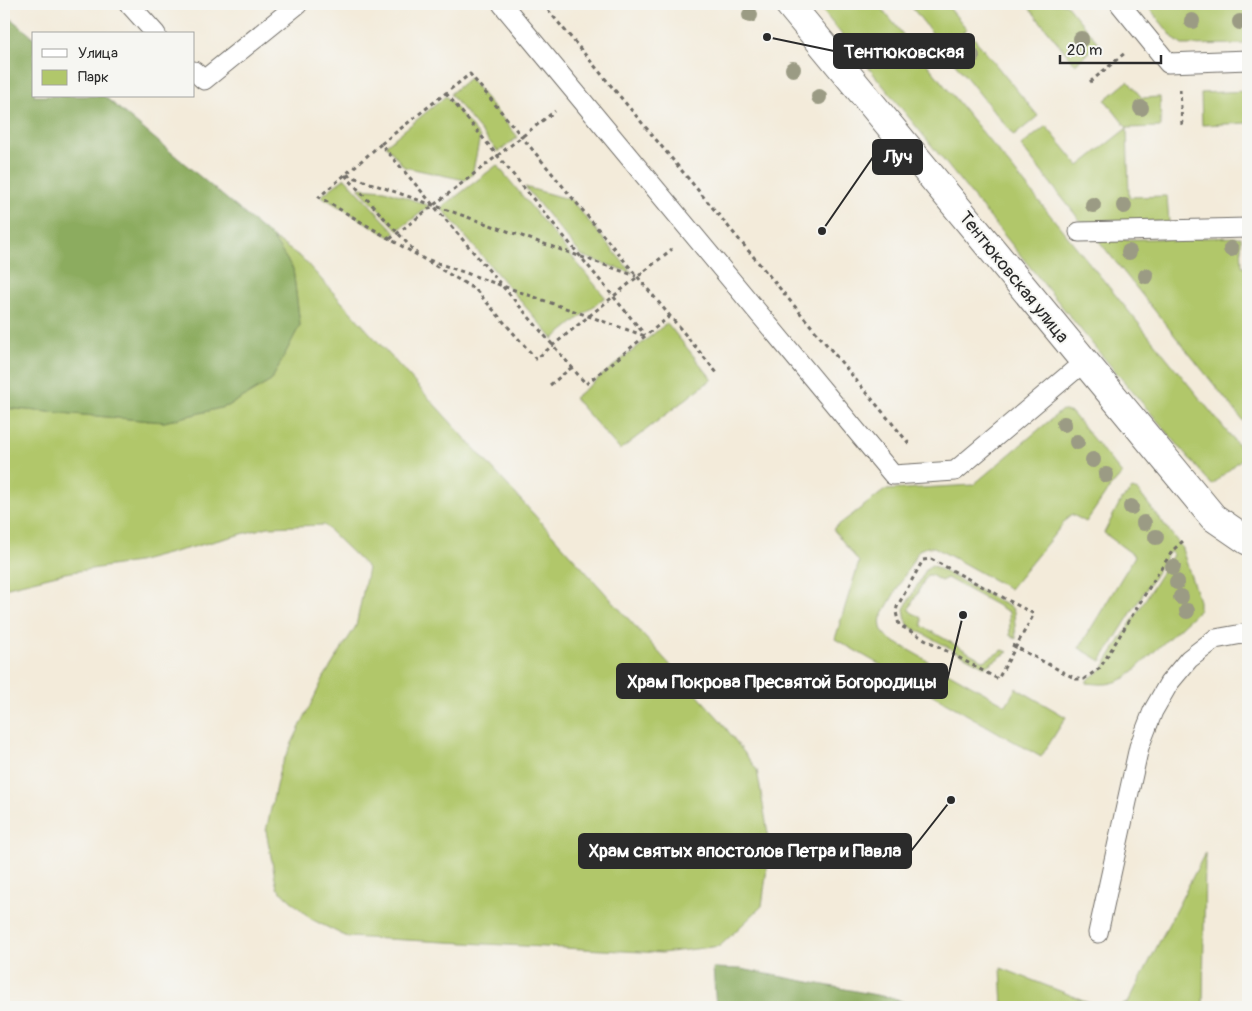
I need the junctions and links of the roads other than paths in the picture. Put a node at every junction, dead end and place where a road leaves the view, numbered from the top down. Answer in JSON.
{"nodes":[{"id":1,"x":129,"y":4,"type":"edge"},
{"id":2,"x":298,"y":4,"type":"edge"},
{"id":3,"x":502,"y":4,"type":"edge"},
{"id":4,"x":789,"y":4,"type":"edge"},
{"id":5,"x":1120,"y":4,"type":"edge"},
{"id":6,"x":154,"y":32,"type":"edge"},
{"id":7,"x":1248,"y":60,"type":"edge"},
{"id":8,"x":195,"y":72,"type":"edge"},
{"id":9,"x":1248,"y":228,"type":"edge"},
{"id":10,"x":1079,"y":232,"type":"dead end"},
{"id":11,"x":1084,"y":362,"type":"junction"},
{"id":12,"x":1248,"y":541,"type":"edge"},
{"id":13,"x":1248,"y":633,"type":"edge"},
{"id":14,"x":1098,"y":933,"type":"dead end"}],
"edges":[{"from":1,"to":6,"type":"lane"},
{"from":2,"to":8,"type":"lane"},
{"from":3,"to":11,"type":"lane"},
{"from":4,"to":11,"type":"street","name":"Тентюковская улица"},
{"from":5,"to":7,"type":"lane"},
{"from":9,"to":10,"type":"lane"},
{"from":11,"to":12,"type":"street","name":"Тентюковская улица"},
{"from":13,"to":14,"type":"lane"}]}
